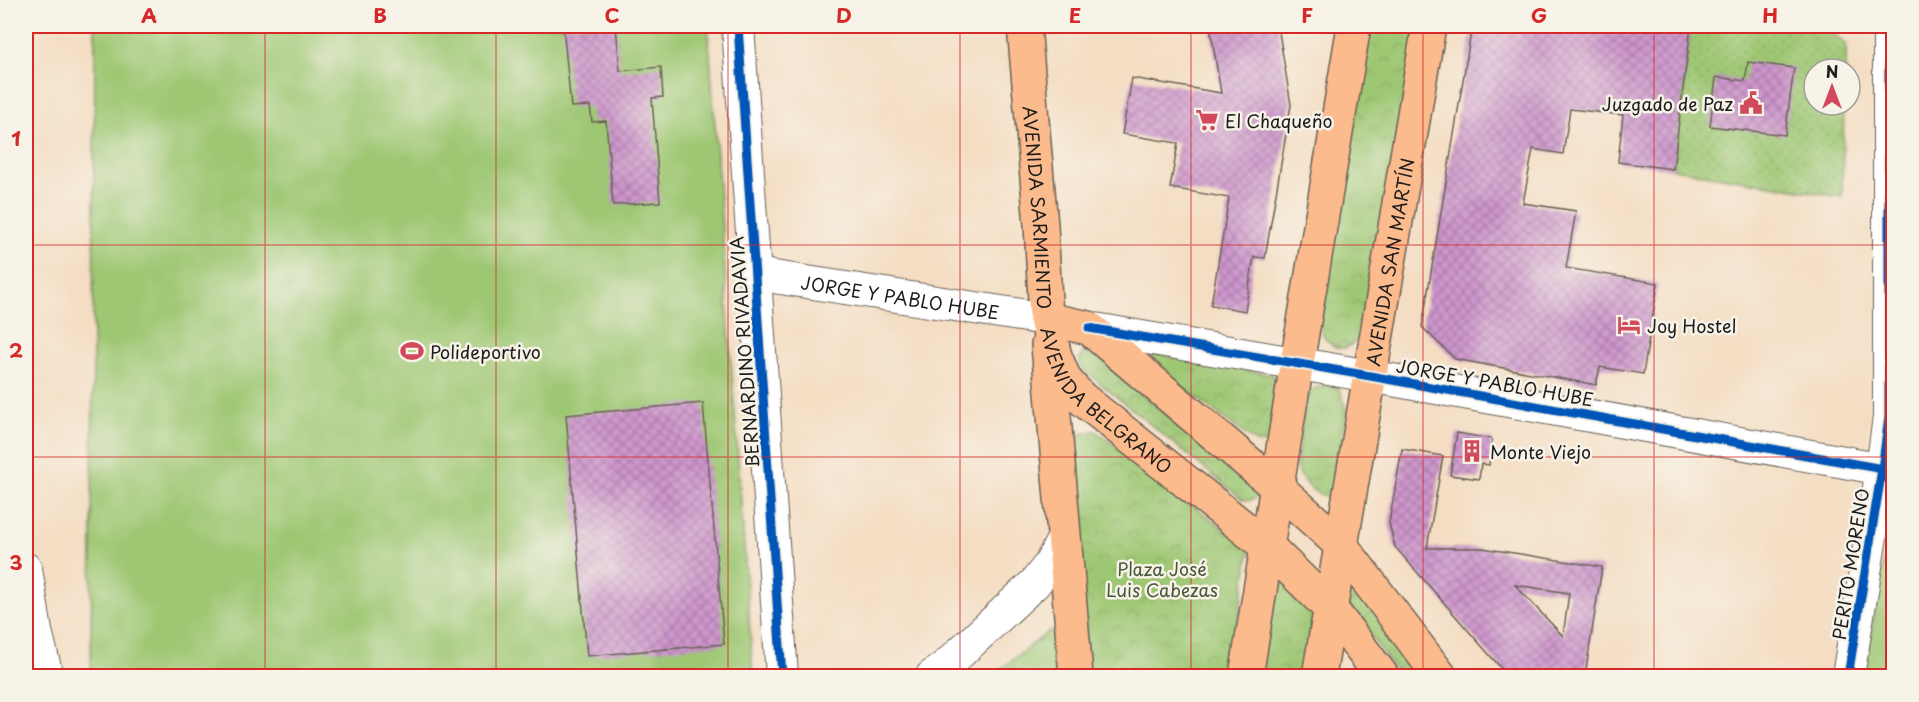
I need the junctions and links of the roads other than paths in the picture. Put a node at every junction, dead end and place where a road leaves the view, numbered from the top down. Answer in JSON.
{"nodes":[{"id":1,"x":738,"y":26,"type":"edge"},
{"id":2,"x":1024,"y":26,"type":"edge"},
{"id":3,"x":1354,"y":26,"type":"edge"},
{"id":4,"x":1429,"y":26,"type":"edge"},
{"id":5,"x":1888,"y":26,"type":"edge"},
{"id":6,"x":755,"y":274,"type":"junction"},
{"id":7,"x":1046,"y":319,"type":"junction"},
{"id":8,"x":1089,"y":328,"type":"junction"},
{"id":9,"x":1297,"y":363,"type":"junction"},
{"id":10,"x":1370,"y":376,"type":"junction"},
{"id":11,"x":1888,"y":470,"type":"edge"},
{"id":12,"x":1277,"y":487,"type":"junction"},
{"id":13,"x":1064,"y":537,"type":"junction"},
{"id":14,"x":1340,"y":544,"type":"junction"},
{"id":15,"x":1268,"y":547,"type":"junction"},
{"id":16,"x":26,"y":568,"type":"edge"},
{"id":17,"x":1330,"y":608,"type":"junction"},
{"id":18,"x":47,"y":676,"type":"edge"},
{"id":19,"x":782,"y":676,"type":"edge"},
{"id":20,"x":932,"y":676,"type":"edge"},
{"id":21,"x":1076,"y":676,"type":"edge"},
{"id":22,"x":1246,"y":676,"type":"edge"},
{"id":23,"x":1319,"y":676,"type":"edge"},
{"id":24,"x":1382,"y":676,"type":"edge"},
{"id":25,"x":1440,"y":676,"type":"edge"},
{"id":26,"x":1848,"y":676,"type":"edge"}],
"edges":[{"from":1,"to":6,"type":"street","name":"BERNARDINO RIVADAVIA"},
{"from":2,"to":7,"type":"main road","name":"AVENIDA SARMIENTO"},
{"from":3,"to":9,"type":"main road"},
{"from":4,"to":10,"type":"main road","name":"AVENIDA SAN MARTÍN"},
{"from":5,"to":11,"type":"street","name":"PERITO MORENO"},
{"from":6,"to":7,"type":"street","name":"JORGE Y PABLO HUBE"},
{"from":6,"to":19,"type":"street","name":"BERNARDINO RIVADAVIA"},
{"from":7,"to":8,"type":"main road","name":"AVENIDA BELGRANO"},
{"from":7,"to":13,"type":"main road","name":"AVENIDA SARMIENTO"},
{"from":7,"to":15,"type":"main road","name":"AVENIDA BELGRANO"},
{"from":8,"to":9,"type":"street","name":"JORGE Y PABLO HUBE"},
{"from":8,"to":12,"type":"main road","name":"AVENIDA BELGRANO"},
{"from":9,"to":10,"type":"street","name":"JORGE Y PABLO HUBE"},
{"from":9,"to":12,"type":"main road"},
{"from":10,"to":11,"type":"street","name":"JORGE Y PABLO HUBE"},
{"from":10,"to":14,"type":"main road","name":"AVENIDA SAN MARTÍN"},
{"from":11,"to":26,"type":"street","name":"PERITO MORENO"},
{"from":12,"to":14,"type":"main road","name":"AVENIDA BELGRANO"},
{"from":12,"to":15,"type":"main road"},
{"from":13,"to":20,"type":"street"},
{"from":13,"to":21,"type":"main road","name":"AVENIDA SARMIENTO"},
{"from":14,"to":17,"type":"main road","name":"AVENIDA SAN MARTÍN"},
{"from":14,"to":25,"type":"main road","name":"AVENIDA BELGRANO"},
{"from":15,"to":17,"type":"main road","name":"AVENIDA BELGRANO"},
{"from":15,"to":22,"type":"main road"},
{"from":16,"to":18,"type":"street"},
{"from":17,"to":23,"type":"main road","name":"AVENIDA SAN MARTÍN"},
{"from":17,"to":24,"type":"main road","name":"AVENIDA BELGRANO"}]}
